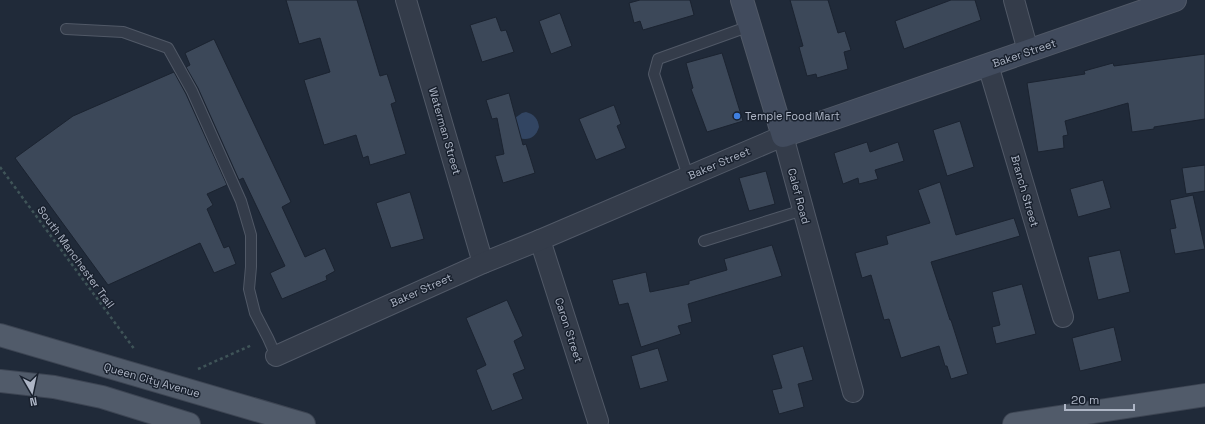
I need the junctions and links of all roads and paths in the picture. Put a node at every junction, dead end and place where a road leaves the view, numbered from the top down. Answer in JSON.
{"nodes":[{"id":1,"x":406,"y":0,"type":"edge"},
{"id":2,"x":742,"y":0,"type":"edge"},
{"id":3,"x":1014,"y":0,"type":"edge"},
{"id":4,"x":1175,"y":0,"type":"edge"},
{"id":5,"x":750,"y":26,"type":"junction"},
{"id":6,"x":66,"y":29,"type":"dead end"},
{"id":7,"x":1028,"y":51,"type":"junction"},
{"id":8,"x":988,"y":65,"type":"junction"},
{"id":9,"x":783,"y":136,"type":"junction"},
{"id":10,"x":0,"y":167,"type":"edge"},
{"id":11,"x":688,"y":176,"type":"junction"},
{"id":12,"x":803,"y":210,"type":"junction"},
{"id":13,"x":540,"y":240,"type":"junction"},
{"id":14,"x":704,"y":241,"type":"dead end"},
{"id":15,"x":483,"y":262,"type":"junction"},
{"id":16,"x":1062,"y":317,"type":"dead end"},
{"id":17,"x":0,"y":335,"type":"edge"},
{"id":18,"x":268,"y":338,"type":"junction"},
{"id":19,"x":135,"y":351,"type":"dead end"},
{"id":20,"x":276,"y":356,"type":"joint"},
{"id":21,"x":198,"y":369,"type":"dead end"},
{"id":22,"x":0,"y":381,"type":"edge"},
{"id":23,"x":854,"y":392,"type":"dead end"},
{"id":24,"x":1205,"y":395,"type":"edge"},
{"id":25,"x":598,"y":421,"type":"dead end"},
{"id":26,"x":189,"y":424,"type":"edge"},
{"id":27,"x":304,"y":424,"type":"edge"},
{"id":28,"x":1014,"y":424,"type":"edge"}],
"edges":[{"from":1,"to":15,"type":"street","name":"Waterman Street"},
{"from":2,"to":5,"type":"main road","name":"Calef Road"},
{"from":3,"to":7,"type":"street"},
{"from":4,"to":7,"type":"main road","name":"Baker Street"},
{"from":5,"to":9,"type":"main road","name":"Calef Road"},
{"from":5,"to":11,"type":"lane"},
{"from":6,"to":18,"type":"lane"},
{"from":7,"to":8,"type":"main road","name":"Baker Street"},
{"from":8,"to":9,"type":"main road","name":"Baker Street"},
{"from":8,"to":16,"type":"street","name":"Branch Street"},
{"from":9,"to":11,"type":"street","name":"Baker Street"},
{"from":9,"to":12,"type":"street","name":"Calef Road"},
{"from":10,"to":19,"type":"path","name":"South Manchester Trail"},
{"from":11,"to":13,"type":"street","name":"Baker Street"},
{"from":12,"to":14,"type":"lane"},
{"from":12,"to":23,"type":"street","name":"Calef Road"},
{"from":13,"to":15,"type":"street","name":"Baker Street"},
{"from":13,"to":25,"type":"street","name":"Caron Street"},
{"from":15,"to":20,"type":"street","name":"Baker Street"},
{"from":17,"to":27,"type":"main road","name":"Queen City Avenue"},
{"from":18,"to":20,"type":"lane"},
{"from":18,"to":21,"type":"path"},
{"from":22,"to":26,"type":"main road"},
{"from":24,"to":28,"type":"main road"}]}
